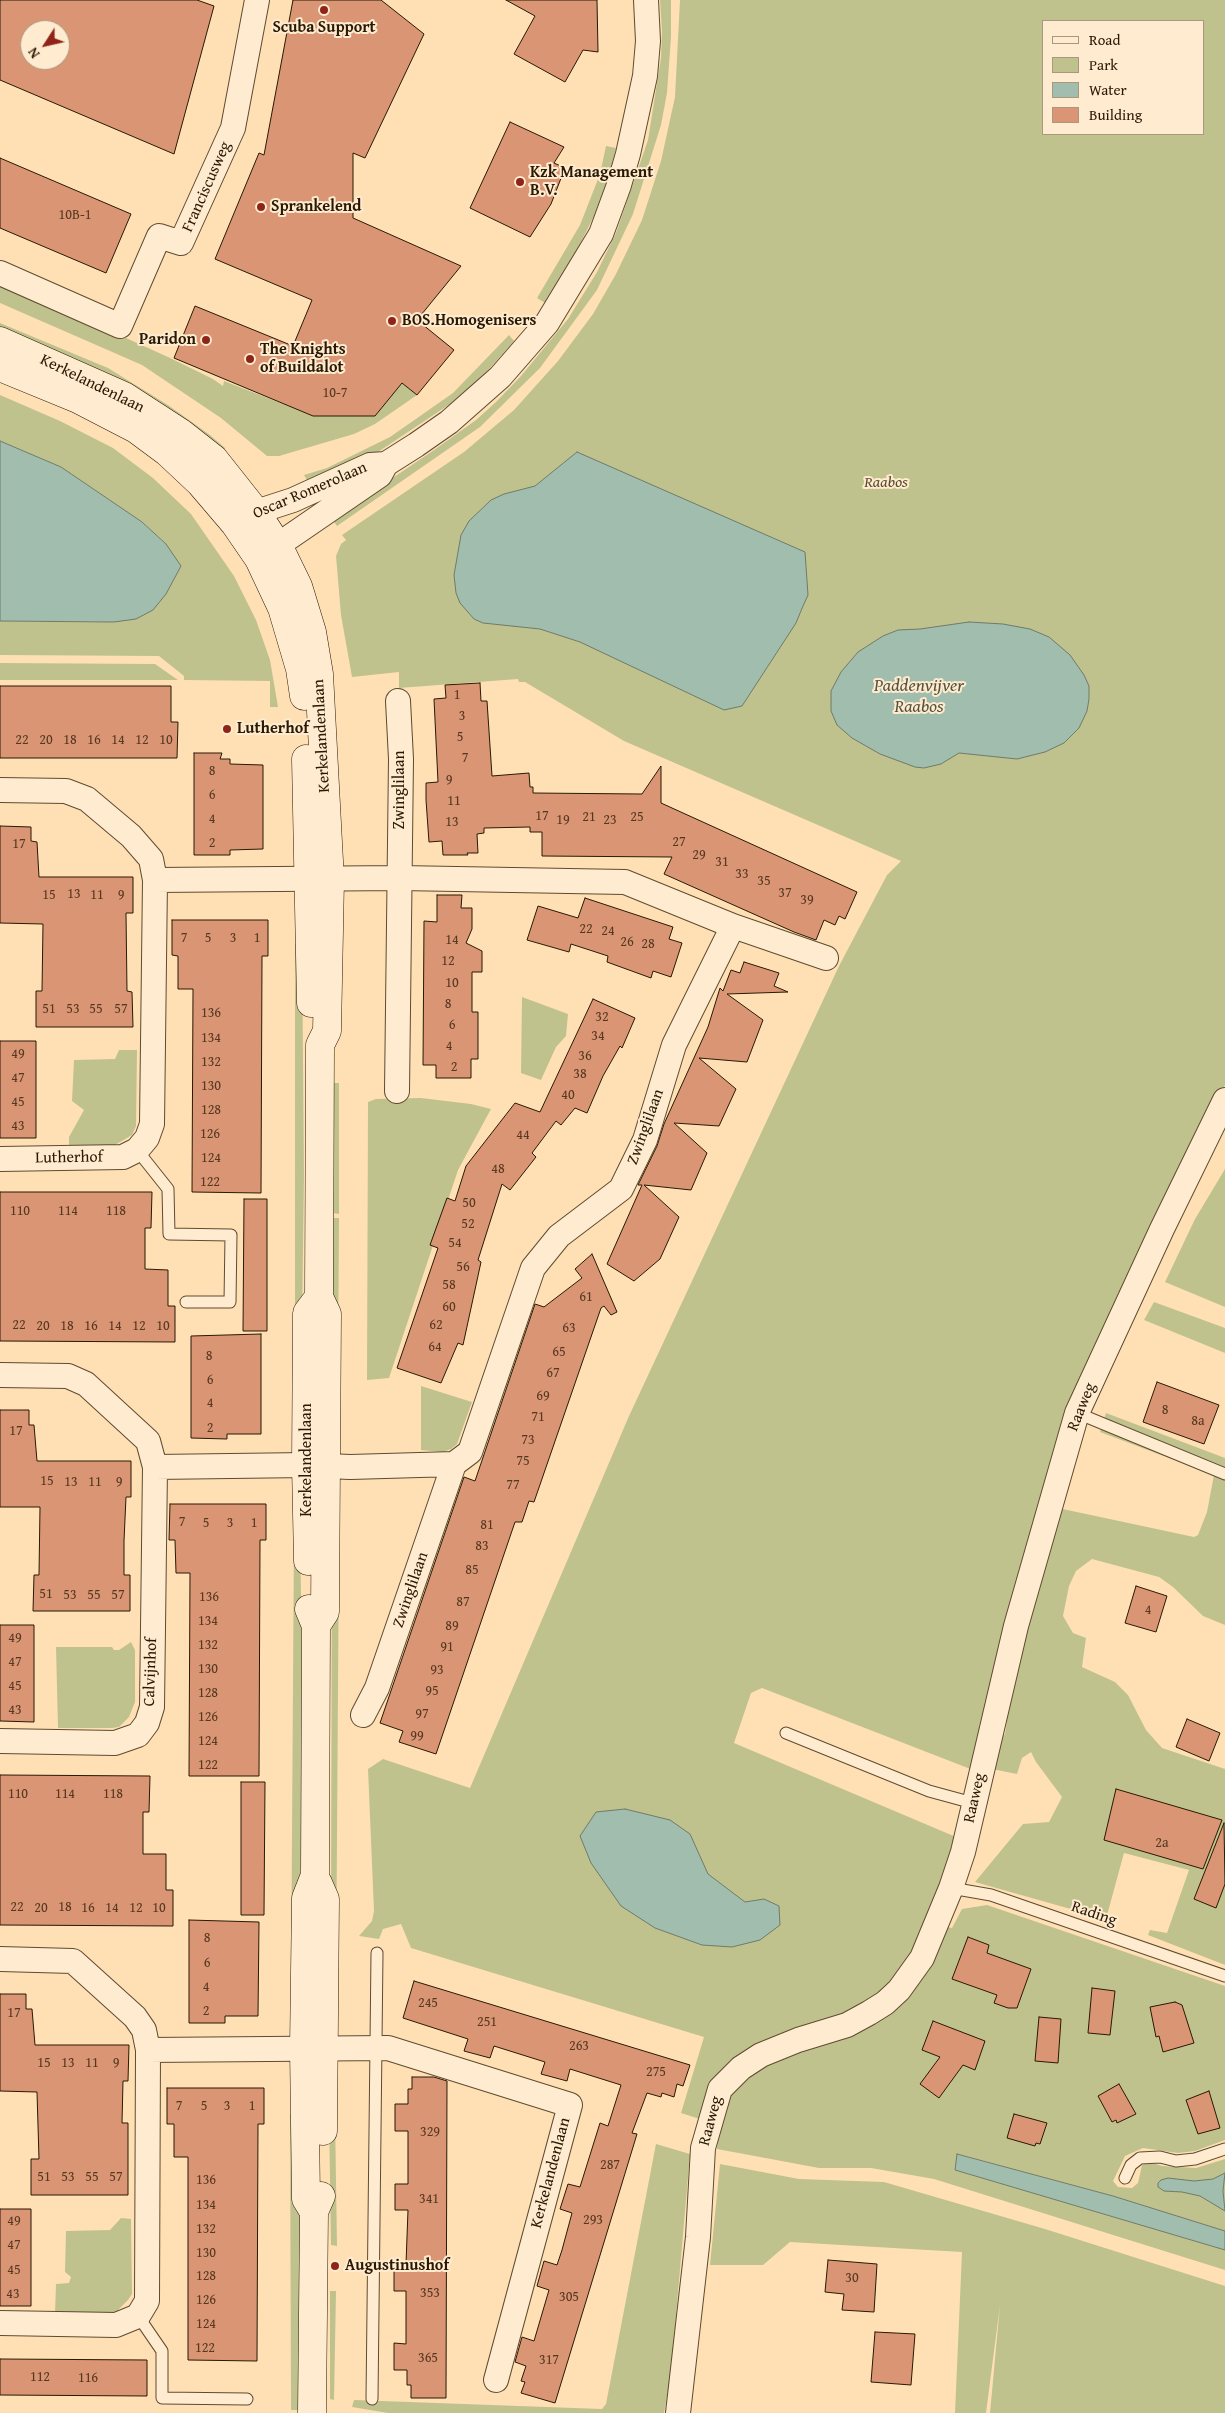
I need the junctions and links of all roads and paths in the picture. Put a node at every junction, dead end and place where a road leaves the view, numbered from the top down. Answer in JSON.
{"nodes":[{"id":1,"x":257,"y":0,"type":"edge"},
{"id":2,"x":647,"y":0,"type":"edge"},
{"id":3,"x":0,"y":272,"type":"edge"},
{"id":4,"x":0,"y":341,"type":"edge"},
{"id":5,"x":0,"y":367,"type":"edge"},
{"id":6,"x":386,"y":464,"type":"junction"},
{"id":7,"x":246,"y":518,"type":"junction"},
{"id":8,"x":268,"y":552,"type":"junction"},
{"id":9,"x":398,"y":701,"type":"dead end"},
{"id":10,"x":0,"y":790,"type":"edge"},
{"id":11,"x":400,"y":878,"type":"junction"},
{"id":12,"x":155,"y":880,"type":"junction"},
{"id":13,"x":321,"y":880,"type":"junction"},
{"id":14,"x":733,"y":926,"type":"junction"},
{"id":15,"x":826,"y":958,"type":"dead end"},
{"id":16,"x":397,"y":1091,"type":"dead end"},
{"id":17,"x":1225,"y":1100,"type":"edge"},
{"id":18,"x":137,"y":1150,"type":"junction"},
{"id":19,"x":0,"y":1159,"type":"edge"},
{"id":20,"x":186,"y":1302,"type":"dead end"},
{"id":21,"x":0,"y":1375,"type":"edge"},
{"id":22,"x":1077,"y":1413,"type":"junction"},
{"id":23,"x":454,"y":1464,"type":"junction"},
{"id":24,"x":317,"y":1465,"type":"junction"},
{"id":25,"x":155,"y":1467,"type":"junction"},
{"id":26,"x":1225,"y":1474,"type":"edge"},
{"id":27,"x":363,"y":1714,"type":"dead end"},
{"id":28,"x":786,"y":1733,"type":"dead end"},
{"id":29,"x":0,"y":1741,"type":"edge"},
{"id":30,"x":973,"y":1803,"type":"junction"},
{"id":31,"x":951,"y":1888,"type":"junction"},
{"id":32,"x":377,"y":1953,"type":"dead end"},
{"id":33,"x":0,"y":1959,"type":"edge"},
{"id":34,"x":1225,"y":1976,"type":"edge"},
{"id":35,"x":314,"y":2048,"type":"junction"},
{"id":36,"x":376,"y":2048,"type":"junction"},
{"id":37,"x":148,"y":2050,"type":"junction"},
{"id":38,"x":1225,"y":2149,"type":"edge"},
{"id":39,"x":1126,"y":2178,"type":"dead end"},
{"id":40,"x":138,"y":2316,"type":"junction"},
{"id":41,"x":0,"y":2323,"type":"edge"},
{"id":42,"x":496,"y":2380,"type":"dead end"},
{"id":43,"x":247,"y":2399,"type":"dead end"},
{"id":44,"x":372,"y":2399,"type":"dead end"},
{"id":45,"x":312,"y":2413,"type":"edge"},
{"id":46,"x":678,"y":2413,"type":"edge"}],
"edges":[{"from":1,"to":3,"type":"street","name":"Franciscusweg"},
{"from":2,"to":6,"type":"street","name":"Oscar Romerolaan"},
{"from":4,"to":7,"type":"street","name":"Kerkelandenlaan"},
{"from":5,"to":7,"type":"street","name":"Kerkelandenlaan"},
{"from":6,"to":7,"type":"street","name":"Oscar Romerolaan"},
{"from":6,"to":8,"type":"street","name":"Oscar Romerolaan"},
{"from":7,"to":8,"type":"street","name":"Kerkelandenlaan"},
{"from":8,"to":13,"type":"street","name":"Kerkelandenlaan"},
{"from":9,"to":11,"type":"street","name":"Zwinglilaan"},
{"from":10,"to":12,"type":"street"},
{"from":11,"to":13,"type":"street"},
{"from":11,"to":14,"type":"street"},
{"from":11,"to":16,"type":"street","name":"Zwinglilaan"},
{"from":12,"to":13,"type":"street"},
{"from":12,"to":18,"type":"street"},
{"from":13,"to":24,"type":"street","name":"Kerkelandenlaan"},
{"from":14,"to":15,"type":"street"},
{"from":14,"to":23,"type":"street","name":"Zwinglilaan"},
{"from":17,"to":22,"type":"street","name":"Raaweg"},
{"from":18,"to":19,"type":"street","name":"Lutherhof"},
{"from":18,"to":20,"type":"lane"},
{"from":21,"to":25,"type":"street","name":"Calvijnhof"},
{"from":22,"to":26,"type":"lane"},
{"from":22,"to":30,"type":"street","name":"Raaweg"},
{"from":23,"to":24,"type":"street"},
{"from":23,"to":27,"type":"street","name":"Zwinglilaan"},
{"from":24,"to":25,"type":"street"},
{"from":24,"to":35,"type":"street","name":"Kerkelandenlaan"},
{"from":25,"to":29,"type":"street","name":"Calvijnhof"},
{"from":28,"to":30,"type":"lane"},
{"from":30,"to":31,"type":"street","name":"Raaweg"},
{"from":31,"to":34,"type":"lane","name":"Rading"},
{"from":31,"to":46,"type":"street","name":"Raaweg"},
{"from":32,"to":36,"type":"lane"},
{"from":33,"to":37,"type":"street"},
{"from":35,"to":36,"type":"street","name":"Kerkelandenlaan"},
{"from":35,"to":37,"type":"street"},
{"from":35,"to":45,"type":"street","name":"Kerkelandenlaan"},
{"from":36,"to":42,"type":"street","name":"Kerkelandenlaan"},
{"from":36,"to":44,"type":"lane"},
{"from":37,"to":40,"type":"street"},
{"from":38,"to":39,"type":"lane"},
{"from":40,"to":41,"type":"street"},
{"from":40,"to":43,"type":"lane"}]}
